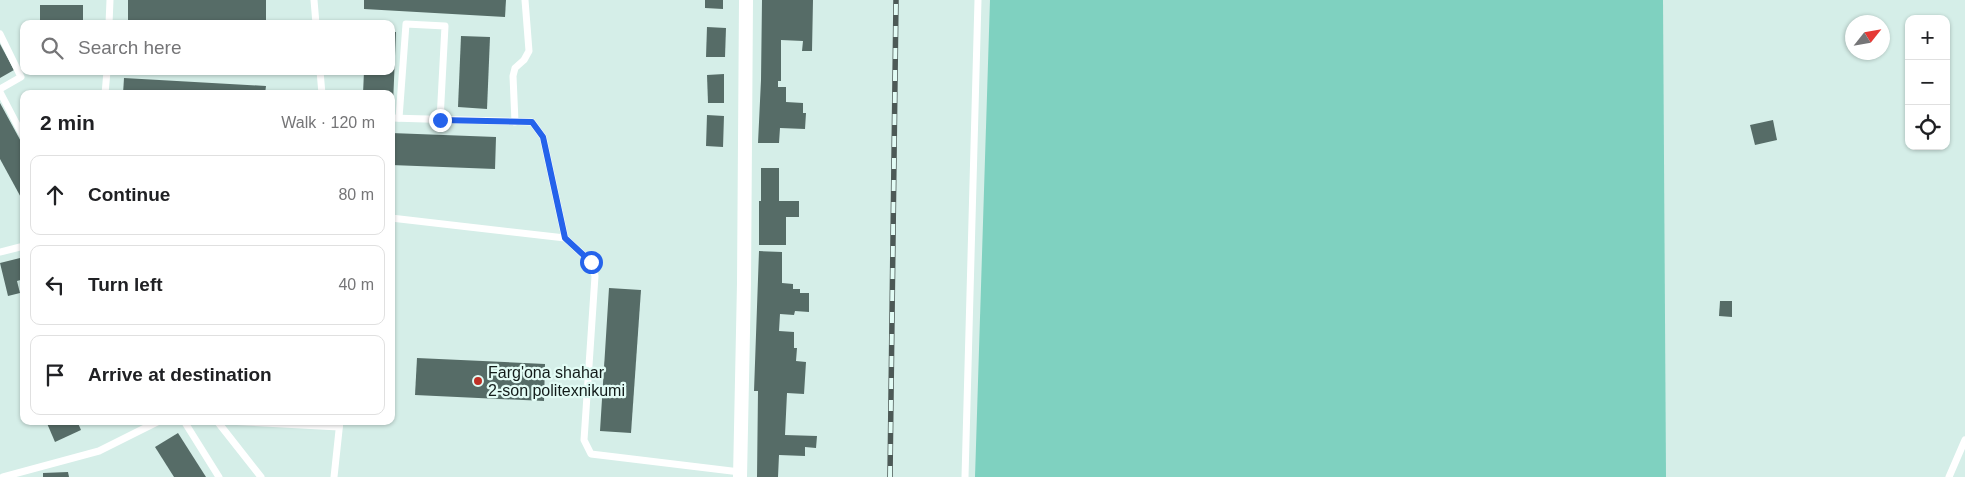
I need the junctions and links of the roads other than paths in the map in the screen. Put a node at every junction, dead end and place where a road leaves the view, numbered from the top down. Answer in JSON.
{"nodes":[{"id":1,"x":110,"y":0,"type":"edge"},
{"id":2,"x":314,"y":0,"type":"edge"},
{"id":3,"x":525,"y":0,"type":"edge"},
{"id":4,"x":746,"y":0,"type":"edge"},
{"id":5,"x":978,"y":0,"type":"edge"},
{"id":6,"x":109,"y":20,"type":"edge"},
{"id":7,"x":316,"y":20,"type":"edge"},
{"id":8,"x":0,"y":34,"type":"edge"},
{"id":9,"x":20,"y":75,"type":"edge"},
{"id":10,"x":20,"y":75,"type":"edge"},
{"id":11,"x":106,"y":75,"type":"edge"},
{"id":12,"x":320,"y":75,"type":"edge"},
{"id":13,"x":0,"y":90,"type":"edge"},
{"id":14,"x":105,"y":90,"type":"edge"},
{"id":15,"x":322,"y":90,"type":"edge"},
{"id":16,"x":395,"y":118,"type":"edge"},
{"id":17,"x":440,"y":120,"type":"junction"},
{"id":18,"x":515,"y":122,"type":"junction"},
{"id":19,"x":20,"y":130,"type":"edge"},
{"id":20,"x":395,"y":218,"type":"edge"},
{"id":21,"x":565,"y":238,"type":"junction"},
{"id":22,"x":20,"y":247,"type":"edge"},
{"id":23,"x":0,"y":252,"type":"edge"},
{"id":24,"x":148,"y":425,"type":"edge"},
{"id":25,"x":186,"y":425,"type":"edge"},
{"id":26,"x":220,"y":425,"type":"edge"},
{"id":27,"x":339,"y":425,"type":"edge"},
{"id":28,"x":1965,"y":440,"type":"edge"},
{"id":29,"x":740,"y":474,"type":"edge"},
{"id":30,"x":3,"y":477,"type":"edge"},
{"id":31,"x":219,"y":477,"type":"edge"},
{"id":32,"x":261,"y":477,"type":"edge"},
{"id":33,"x":334,"y":477,"type":"edge"},
{"id":34,"x":965,"y":477,"type":"edge"},
{"id":35,"x":1949,"y":477,"type":"edge"}],
"edges":[{"from":1,"to":6,"type":"lane"},
{"from":2,"to":7,"type":"lane"},
{"from":3,"to":18,"type":"lane"},
{"from":4,"to":29,"type":"street"},
{"from":5,"to":34,"type":"lane"},
{"from":8,"to":10,"type":"lane"},
{"from":9,"to":13,"type":"lane"},
{"from":11,"to":14,"type":"lane"},
{"from":12,"to":15,"type":"lane"},
{"from":13,"to":19,"type":"lane"},
{"from":16,"to":17,"type":"lane"},
{"from":16,"to":17,"type":"lane"},
{"from":17,"to":18,"type":"lane"},
{"from":18,"to":21,"type":"lane"},
{"from":20,"to":21,"type":"lane"},
{"from":21,"to":29,"type":"lane"},
{"from":22,"to":23,"type":"lane"},
{"from":24,"to":30,"type":"lane"},
{"from":25,"to":31,"type":"lane"},
{"from":26,"to":32,"type":"lane"},
{"from":27,"to":33,"type":"lane"},
{"from":28,"to":35,"type":"lane"}]}
